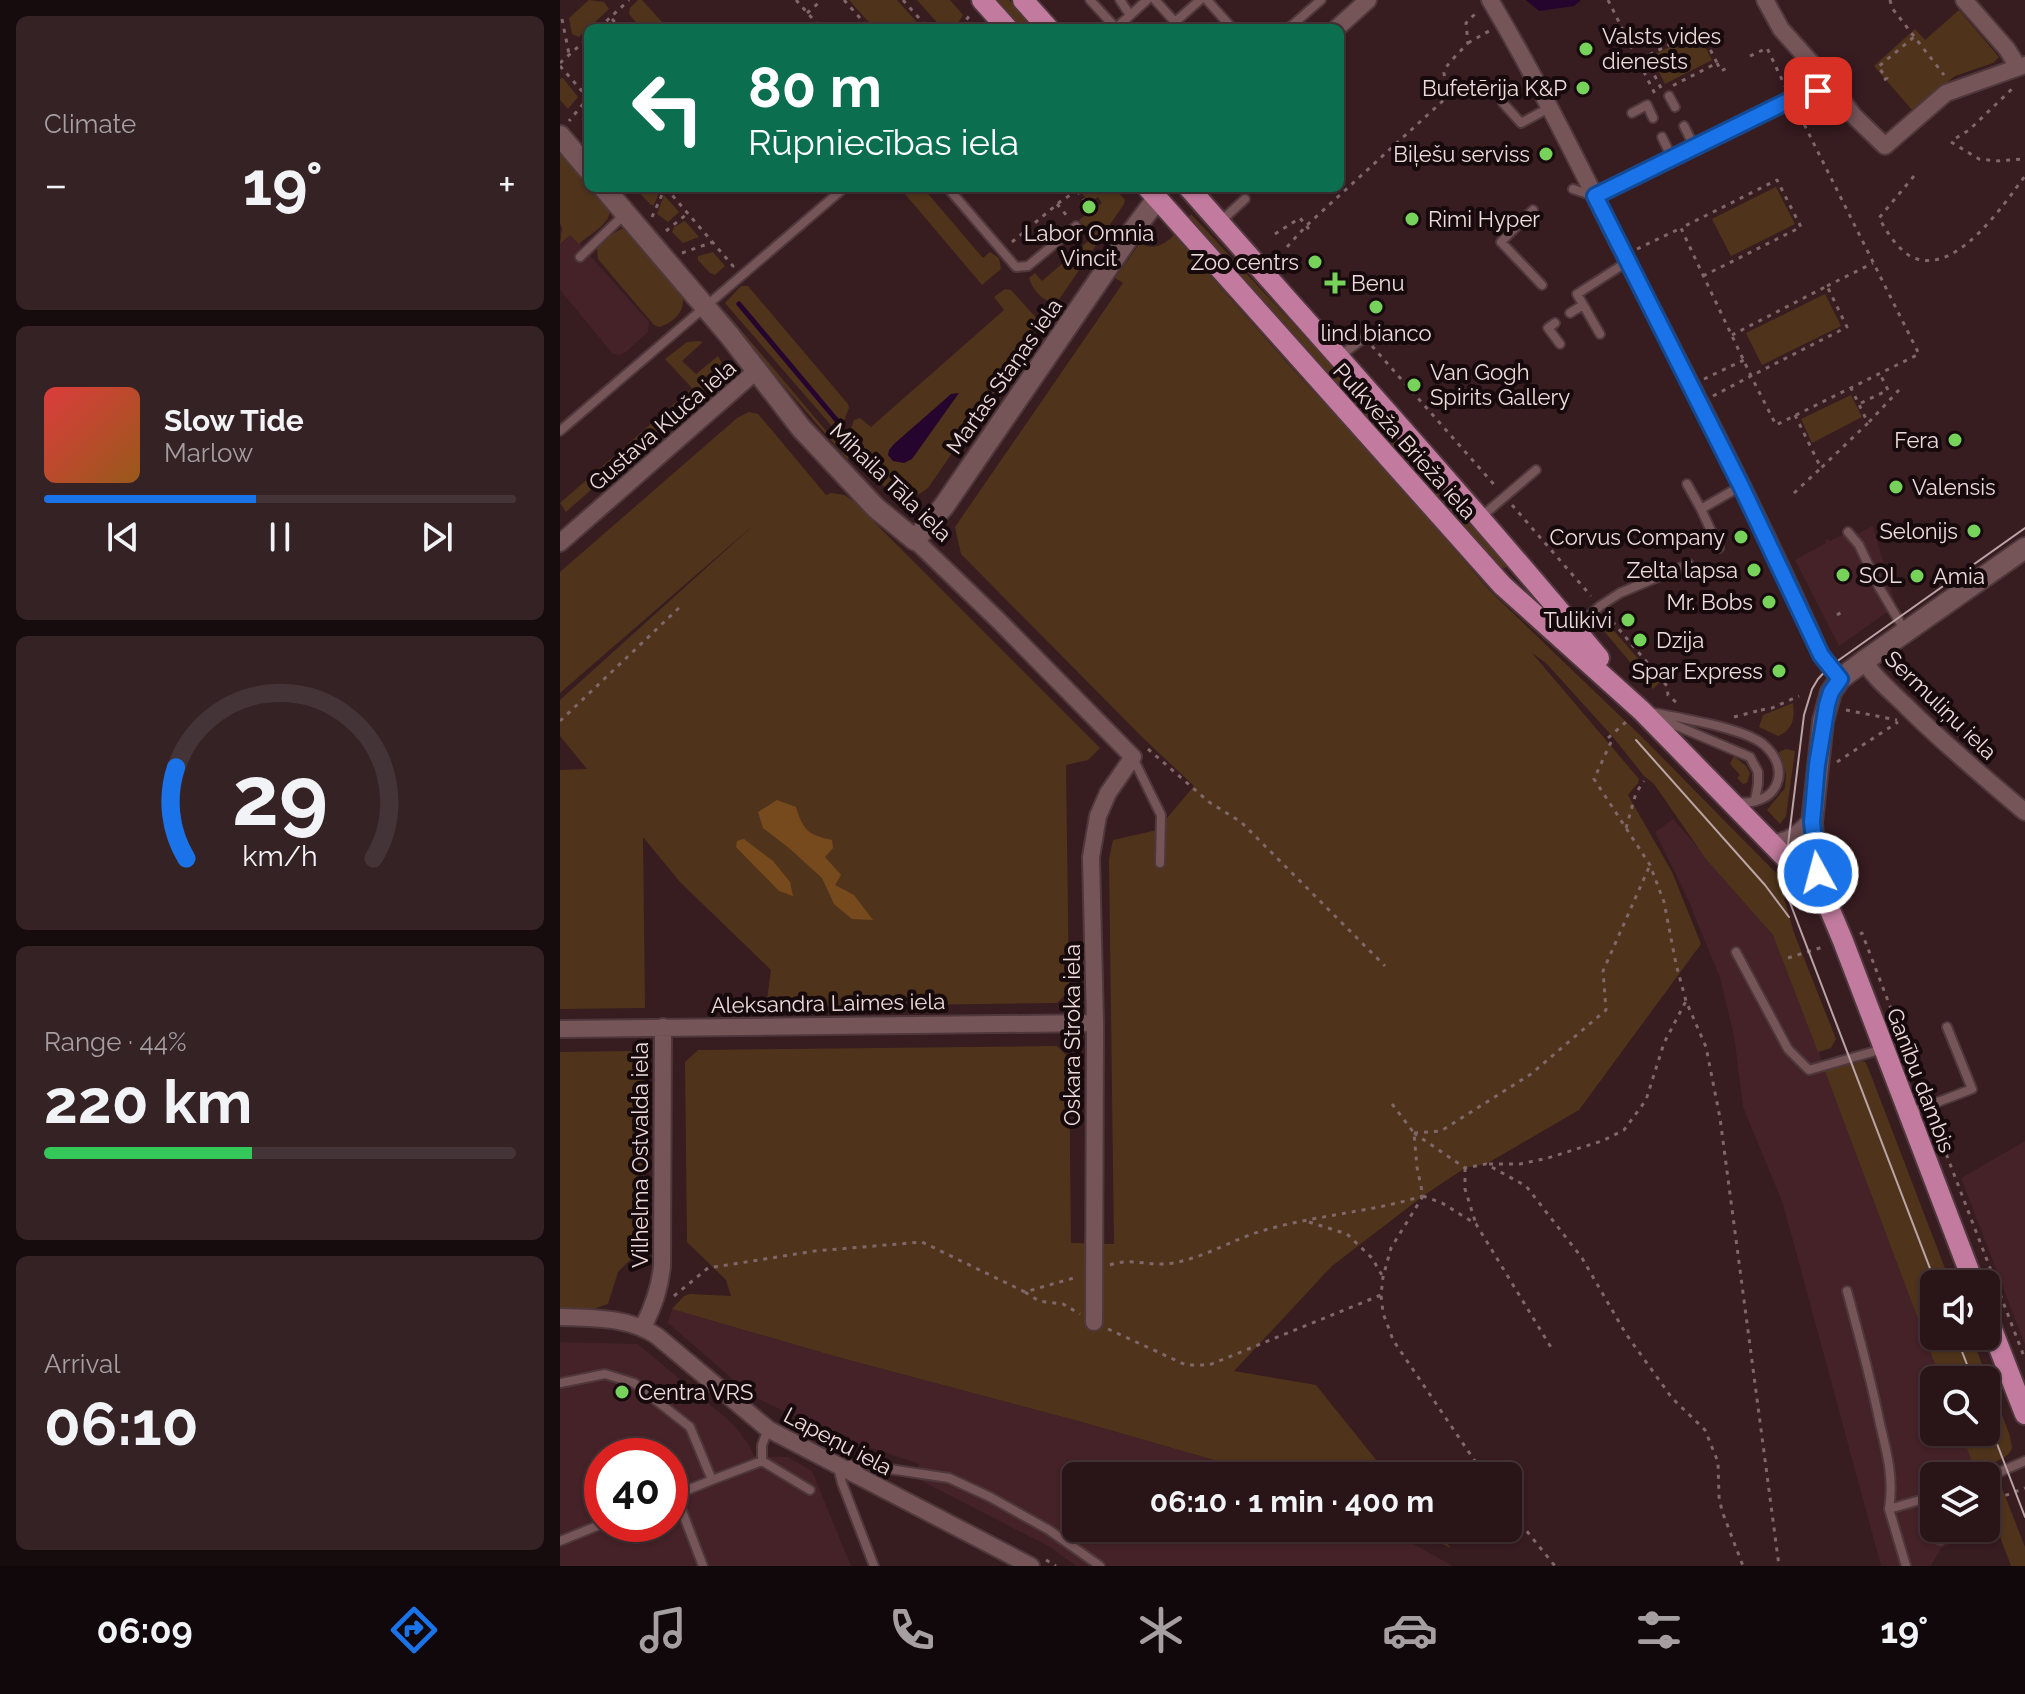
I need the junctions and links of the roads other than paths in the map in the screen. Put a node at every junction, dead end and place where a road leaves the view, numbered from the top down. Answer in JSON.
{"nodes":[{"id":1,"x":1023,"y":0,"type":"edge"},
{"id":2,"x":1090,"y":0,"type":"edge"},
{"id":3,"x":1120,"y":0,"type":"edge"},
{"id":4,"x":1147,"y":0,"type":"edge"},
{"id":5,"x":1155,"y":0,"type":"edge"},
{"id":6,"x":1200,"y":0,"type":"edge"},
{"id":7,"x":1207,"y":0,"type":"edge"},
{"id":8,"x":1321,"y":0,"type":"edge"},
{"id":9,"x":1368,"y":0,"type":"edge"},
{"id":10,"x":1765,"y":0,"type":"edge"},
{"id":11,"x":1964,"y":0,"type":"edge"},
{"id":12,"x":1485,"y":4,"type":"edge"},
{"id":13,"x":975,"y":8,"type":"edge"},
{"id":14,"x":1130,"y":15,"type":"junction"},
{"id":15,"x":1001,"y":24,"type":"edge"},
{"id":16,"x":1044,"y":24,"type":"edge"},
{"id":17,"x":1117,"y":24,"type":"edge"},
{"id":18,"x":1122,"y":24,"type":"edge"},
{"id":19,"x":1228,"y":24,"type":"edge"},
{"id":20,"x":1294,"y":24,"type":"edge"},
{"id":21,"x":1341,"y":24,"type":"edge"},
{"id":22,"x":2021,"y":70,"type":"edge"},
{"id":23,"x":1831,"y":87,"type":"junction"},
{"id":24,"x":1666,"y":93,"type":"road end"},
{"id":25,"x":1503,"y":103,"type":"dead end"},
{"id":26,"x":1550,"y":107,"type":"junction"},
{"id":27,"x":1675,"y":107,"type":"dead end"},
{"id":28,"x":1632,"y":113,"type":"dead end"},
{"id":29,"x":1653,"y":118,"type":"dead end"},
{"id":30,"x":1684,"y":126,"type":"dead end"},
{"id":31,"x":564,"y":129,"type":"edge"},
{"id":32,"x":1662,"y":137,"type":"dead end"},
{"id":33,"x":1695,"y":147,"type":"junction"},
{"id":34,"x":1673,"y":159,"type":"junction"},
{"id":35,"x":584,"y":162,"type":"edge"},
{"id":36,"x":1573,"y":189,"type":"dead end"},
{"id":37,"x":609,"y":192,"type":"edge"},
{"id":38,"x":839,"y":192,"type":"edge"},
{"id":39,"x":951,"y":192,"type":"edge"},
{"id":40,"x":1157,"y":192,"type":"edge"},
{"id":41,"x":1193,"y":192,"type":"edge"},
{"id":42,"x":1595,"y":196,"type":"junction"},
{"id":43,"x":1245,"y":199,"type":"dead end"},
{"id":44,"x":1533,"y":210,"type":"dead end"},
{"id":45,"x":634,"y":212,"type":"junction"},
{"id":46,"x":1220,"y":222,"type":"junction"},
{"id":47,"x":1076,"y":226,"type":"road end"},
{"id":48,"x":1632,"y":256,"type":"junction"},
{"id":49,"x":580,"y":257,"type":"dead end"},
{"id":50,"x":1016,"y":267,"type":"junction"},
{"id":51,"x":1015,"y":277,"type":"dead end"},
{"id":52,"x":1542,"y":285,"type":"dead end"},
{"id":53,"x":1583,"y":305,"type":"junction"},
{"id":54,"x":704,"y":307,"type":"junction"},
{"id":55,"x":1570,"y":313,"type":"dead end"},
{"id":56,"x":1555,"y":323,"type":"dead end"},
{"id":57,"x":1600,"y":334,"type":"dead end"},
{"id":58,"x":1364,"y":338,"type":"road end"},
{"id":59,"x":1560,"y":344,"type":"dead end"},
{"id":60,"x":1340,"y":356,"type":"junction"},
{"id":61,"x":757,"y":370,"type":"junction"},
{"id":62,"x":560,"y":431,"type":"edge"},
{"id":63,"x":1536,"y":470,"type":"dead end"},
{"id":64,"x":1687,"y":484,"type":"dead end"},
{"id":65,"x":1741,"y":486,"type":"junction"},
{"id":66,"x":1701,"y":509,"type":"junction"},
{"id":67,"x":1480,"y":518,"type":"junction"},
{"id":68,"x":1848,"y":532,"type":"dead end"},
{"id":69,"x":563,"y":536,"type":"edge"},
{"id":70,"x":915,"y":540,"type":"junction"},
{"id":71,"x":1719,"y":548,"type":"dead end"},
{"id":72,"x":2025,"y":548,"type":"edge"},
{"id":73,"x":1689,"y":564,"type":"dead end"},
{"id":74,"x":1524,"y":569,"type":"junction"},
{"id":75,"x":1502,"y":585,"type":"junction"},
{"id":76,"x":1575,"y":629,"type":"junction"},
{"id":77,"x":1906,"y":631,"type":"junction"},
{"id":78,"x":1864,"y":661,"type":"junction"},
{"id":79,"x":1840,"y":679,"type":"junction"},
{"id":80,"x":1642,"y":711,"type":"junction"},
{"id":81,"x":1138,"y":751,"type":"junction"},
{"id":82,"x":1755,"y":800,"type":"junction"},
{"id":83,"x":1731,"y":801,"type":"junction"},
{"id":84,"x":2025,"y":812,"type":"edge"},
{"id":85,"x":1812,"y":822,"type":"junction"},
{"id":86,"x":1774,"y":845,"type":"junction"},
{"id":87,"x":1160,"y":863,"type":"dead end"},
{"id":88,"x":1821,"y":894,"type":"junction"},
{"id":89,"x":1736,"y":952,"type":"dead end"},
{"id":90,"x":1095,"y":1023,"type":"junction"},
{"id":91,"x":663,"y":1027,"type":"junction"},
{"id":92,"x":1947,"y":1027,"type":"dead end"},
{"id":93,"x":560,"y":1029,"type":"edge"},
{"id":94,"x":1883,"y":1048,"type":"junction"},
{"id":95,"x":1908,"y":1113,"type":"junction"},
{"id":96,"x":1969,"y":1270,"type":"edge"},
{"id":97,"x":1847,"y":1291,"type":"dead end"},
{"id":98,"x":560,"y":1317,"type":"edge"},
{"id":99,"x":1094,"y":1322,"type":"road end"},
{"id":100,"x":643,"y":1327,"type":"junction"},
{"id":101,"x":2000,"y":1350,"type":"edge"},
{"id":102,"x":560,"y":1383,"type":"edge"},
{"id":103,"x":2025,"y":1414,"type":"edge"},
{"id":104,"x":768,"y":1429,"type":"junction"},
{"id":105,"x":762,"y":1461,"type":"junction"},
{"id":106,"x":2025,"y":1461,"type":"edge"},
{"id":107,"x":838,"y":1467,"type":"junction"},
{"id":108,"x":2000,"y":1472,"type":"edge"},
{"id":109,"x":712,"y":1480,"type":"junction"},
{"id":110,"x":688,"y":1490,"type":"edge"},
{"id":111,"x":810,"y":1490,"type":"dead end"},
{"id":112,"x":1920,"y":1500,"type":"edge"},
{"id":113,"x":1889,"y":1509,"type":"junction"},
{"id":114,"x":584,"y":1531,"type":"edge"},
{"id":115,"x":688,"y":1531,"type":"edge"},
{"id":116,"x":560,"y":1541,"type":"edge"},
{"id":117,"x":703,"y":1566,"type":"edge"},
{"id":118,"x":874,"y":1566,"type":"edge"},
{"id":119,"x":1031,"y":1566,"type":"edge"},
{"id":120,"x":1100,"y":1566,"type":"edge"},
{"id":121,"x":1906,"y":1566,"type":"edge"}],
"edges":[{"from":1,"to":16,"type":"main road"},
{"from":2,"to":17,"type":"lane"},
{"from":3,"to":14,"type":"lane"},
{"from":4,"to":14,"type":"lane"},
{"from":5,"to":6,"type":"lane"},
{"from":7,"to":19,"type":"lane"},
{"from":8,"to":20,"type":"lane"},
{"from":9,"to":21,"type":"street"},
{"from":10,"to":23,"type":"street"},
{"from":11,"to":22,"type":"street"},
{"from":12,"to":26,"type":"street"},
{"from":13,"to":15,"type":"main road"},
{"from":14,"to":18,"type":"lane"},
{"from":22,"to":23,"type":"street"},
{"from":23,"to":33,"type":"street"},
{"from":24,"to":27,"type":"lane"},
{"from":25,"to":26,"type":"lane"},
{"from":26,"to":42,"type":"street"},
{"from":28,"to":29,"type":"lane"},
{"from":30,"to":33,"type":"lane"},
{"from":31,"to":35,"type":"street"},
{"from":32,"to":34,"type":"lane"},
{"from":33,"to":34,"type":"street"},
{"from":34,"to":42,"type":"street"},
{"from":36,"to":42,"type":"lane"},
{"from":37,"to":45,"type":"street","name":"Mihaila Tāla iela"},
{"from":38,"to":54,"type":"lane"},
{"from":39,"to":50,"type":"lane"},
{"from":40,"to":70,"type":"street","name":"Martas Staņas iela"},
{"from":40,"to":75,"type":"main road","name":"Pulkveža Brieža iela"},
{"from":41,"to":46,"type":"main road","name":"Pulkveža Brieža iela"},
{"from":42,"to":48,"type":"street"},
{"from":43,"to":46,"type":"lane"},
{"from":44,"to":52,"type":"lane"},
{"from":45,"to":49,"type":"lane"},
{"from":45,"to":54,"type":"street","name":"Mihaila Tāla iela"},
{"from":46,"to":60,"type":"main road","name":"Pulkveža Brieža iela"},
{"from":47,"to":50,"type":"lane"},
{"from":48,"to":53,"type":"lane"},
{"from":48,"to":65,"type":"street"},
{"from":50,"to":51,"type":"lane"},
{"from":53,"to":55,"type":"lane"},
{"from":53,"to":57,"type":"lane"},
{"from":54,"to":61,"type":"street","name":"Mihaila Tāla iela"},
{"from":54,"to":62,"type":"lane"},
{"from":56,"to":59,"type":"lane"},
{"from":58,"to":60,"type":"lane"},
{"from":60,"to":67,"type":"main road","name":"Pulkveža Brieža iela"},
{"from":61,"to":69,"type":"street","name":"Gustava Kluča iela"},
{"from":61,"to":70,"type":"street","name":"Mihaila Tāla iela"},
{"from":63,"to":67,"type":"lane"},
{"from":64,"to":66,"type":"lane"},
{"from":65,"to":66,"type":"lane"},
{"from":65,"to":79,"type":"street"},
{"from":66,"to":71,"type":"lane"},
{"from":67,"to":74,"type":"main road","name":"Pulkveža Brieža iela"},
{"from":68,"to":77,"type":"lane"},
{"from":70,"to":81,"type":"street","name":"Mihaila Tāla iela"},
{"from":72,"to":77,"type":"street"},
{"from":73,"to":76,"type":"lane"},
{"from":74,"to":75,"type":"main road"},
{"from":74,"to":76,"type":"main road","name":"Pulkveža Brieža iela"},
{"from":75,"to":80,"type":"main road","name":"Pulkveža Brieža iela"},
{"from":76,"to":80,"type":"main road","name":"Pulkveža Brieža iela"},
{"from":77,"to":78,"type":"street"},
{"from":78,"to":79,"type":"street"},
{"from":78,"to":84,"type":"street","name":"Sermuliņu iela"},
{"from":79,"to":85,"type":"street"},
{"from":80,"to":82,"type":"lane"},
{"from":80,"to":82,"type":"lane"},
{"from":80,"to":83,"type":"main road","name":"Pulkveža Brieža iela"},
{"from":81,"to":87,"type":"lane"},
{"from":81,"to":90,"type":"street","name":"Oskara Stroka iela"},
{"from":82,"to":83,"type":"lane"},
{"from":83,"to":86,"type":"main road","name":"Pulkveža Brieža iela"},
{"from":85,"to":86,"type":"street"},
{"from":85,"to":88,"type":"street"},
{"from":86,"to":88,"type":"main road","name":"Pulkveža Brieža iela"},
{"from":88,"to":94,"type":"main road","name":"Ganību dambis"},
{"from":89,"to":94,"type":"lane"},
{"from":90,"to":91,"type":"street","name":"Aleksandra Laimes iela"},
{"from":90,"to":99,"type":"street","name":"Oskara Stroka iela"},
{"from":91,"to":93,"type":"street","name":"Aleksandra Laimes iela"},
{"from":91,"to":100,"type":"street","name":"Vilhelma Ostvalda iela"},
{"from":92,"to":95,"type":"lane"},
{"from":94,"to":95,"type":"main road","name":"Ganību dambis"},
{"from":95,"to":96,"type":"main road","name":"Ganību dambis"},
{"from":97,"to":113,"type":"lane"},
{"from":98,"to":100,"type":"street"},
{"from":100,"to":104,"type":"street","name":"Lapeņu iela"},
{"from":101,"to":103,"type":"main road"},
{"from":102,"to":109,"type":"lane"},
{"from":104,"to":105,"type":"lane"},
{"from":104,"to":107,"type":"street","name":"Lapeņu iela"},
{"from":105,"to":109,"type":"lane"},
{"from":105,"to":111,"type":"lane"},
{"from":106,"to":108,"type":"lane"},
{"from":107,"to":118,"type":"lane"},
{"from":107,"to":119,"type":"street","name":"Lapeņu iela"},
{"from":107,"to":120,"type":"lane"},
{"from":109,"to":110,"type":"lane"},
{"from":112,"to":113,"type":"lane"},
{"from":113,"to":121,"type":"lane"},
{"from":114,"to":116,"type":"lane"},
{"from":115,"to":117,"type":"lane"}]}
